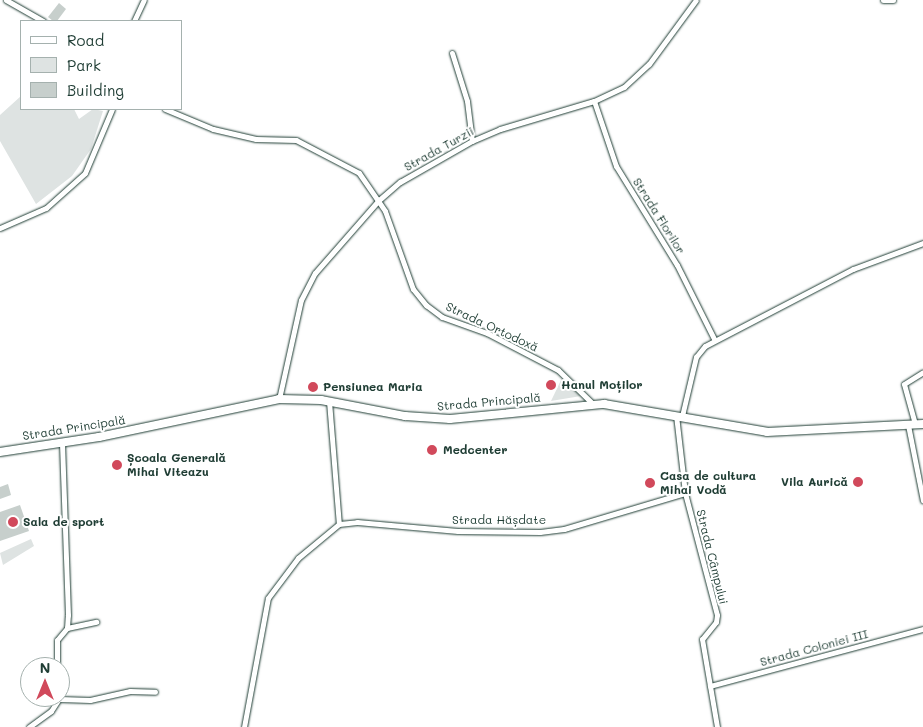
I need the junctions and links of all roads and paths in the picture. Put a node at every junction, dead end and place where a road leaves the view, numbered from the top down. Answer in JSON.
{"nodes":[{"id":1,"x":6,"y":0,"type":"edge"},
{"id":2,"x":144,"y":0,"type":"edge"},
{"id":3,"x":696,"y":0,"type":"edge"},
{"id":4,"x":883,"y":0,"type":"edge"},
{"id":5,"x":894,"y":0,"type":"edge"},
{"id":6,"x":41,"y":20,"type":"edge"},
{"id":7,"x":134,"y":20,"type":"edge"},
{"id":8,"x":452,"y":53,"type":"dead end"},
{"id":9,"x":594,"y":101,"type":"junction"},
{"id":10,"x":112,"y":110,"type":"edge"},
{"id":11,"x":167,"y":110,"type":"edge"},
{"id":12,"x":472,"y":141,"type":"junction"},
{"id":13,"x":379,"y":200,"type":"junction"},
{"id":14,"x":0,"y":228,"type":"edge"},
{"id":15,"x":923,"y":243,"type":"edge"},
{"id":16,"x":714,"y":339,"type":"junction"},
{"id":17,"x":923,"y":372,"type":"edge"},
{"id":18,"x":279,"y":399,"type":"junction"},
{"id":19,"x":329,"y":401,"type":"junction"},
{"id":20,"x":593,"y":404,"type":"junction"},
{"id":21,"x":679,"y":415,"type":"junction"},
{"id":22,"x":915,"y":424,"type":"edge"},
{"id":23,"x":62,"y":443,"type":"junction"},
{"id":24,"x":0,"y":452,"type":"edge"},
{"id":25,"x":685,"y":493,"type":"junction"},
{"id":26,"x":923,"y":501,"type":"edge"},
{"id":27,"x":338,"y":524,"type":"junction"},
{"id":28,"x":96,"y":622,"type":"dead end"},
{"id":29,"x":66,"y":628,"type":"junction"},
{"id":30,"x":923,"y":629,"type":"edge"},
{"id":31,"x":57,"y":657,"type":"edge"},
{"id":32,"x":710,"y":686,"type":"junction"},
{"id":33,"x":155,"y":692,"type":"dead end"},
{"id":34,"x":70,"y":699,"type":"edge"},
{"id":35,"x":50,"y":707,"type":"edge"},
{"id":36,"x":29,"y":727,"type":"edge"},
{"id":37,"x":244,"y":727,"type":"edge"},
{"id":38,"x":717,"y":727,"type":"edge"}],
"edges":[{"from":1,"to":6,"type":"street"},
{"from":2,"to":7,"type":"street"},
{"from":3,"to":9,"type":"street","name":"Strada Turzii"},
{"from":4,"to":5,"type":"street"},
{"from":8,"to":12,"type":"street"},
{"from":9,"to":12,"type":"street","name":"Strada Turzii"},
{"from":9,"to":16,"type":"street","name":"Strada Florilor"},
{"from":10,"to":14,"type":"street"},
{"from":11,"to":13,"type":"street","name":"Strada Ortodoxă"},
{"from":12,"to":13,"type":"street","name":"Strada Turzii"},
{"from":13,"to":18,"type":"street","name":"Strada Turzii"},
{"from":13,"to":20,"type":"street","name":"Strada Ortodoxă"},
{"from":15,"to":16,"type":"street"},
{"from":16,"to":21,"type":"street"},
{"from":17,"to":22,"type":"street"},
{"from":18,"to":19,"type":"main road","name":"Strada Principală"},
{"from":18,"to":23,"type":"main road","name":"Strada Principală"},
{"from":19,"to":20,"type":"main road","name":"Strada Principală"},
{"from":19,"to":27,"type":"street"},
{"from":20,"to":21,"type":"main road","name":"Strada Principală"},
{"from":21,"to":22,"type":"main road","name":"Strada Principală"},
{"from":21,"to":25,"type":"street","name":"Strada Câmpului"},
{"from":22,"to":26,"type":"street"},
{"from":23,"to":24,"type":"main road","name":"Strada Principală"},
{"from":23,"to":29,"type":"street"},
{"from":25,"to":27,"type":"street","name":"Strada Hășdate"},
{"from":25,"to":32,"type":"street","name":"Strada Câmpului"},
{"from":27,"to":37,"type":"street"},
{"from":28,"to":29,"type":"street"},
{"from":29,"to":31,"type":"street"},
{"from":30,"to":32,"type":"street","name":"Strada Coloniei III"},
{"from":32,"to":38,"type":"street","name":"Strada Câmpului"},
{"from":33,"to":34,"type":"street"},
{"from":35,"to":36,"type":"street"}]}
